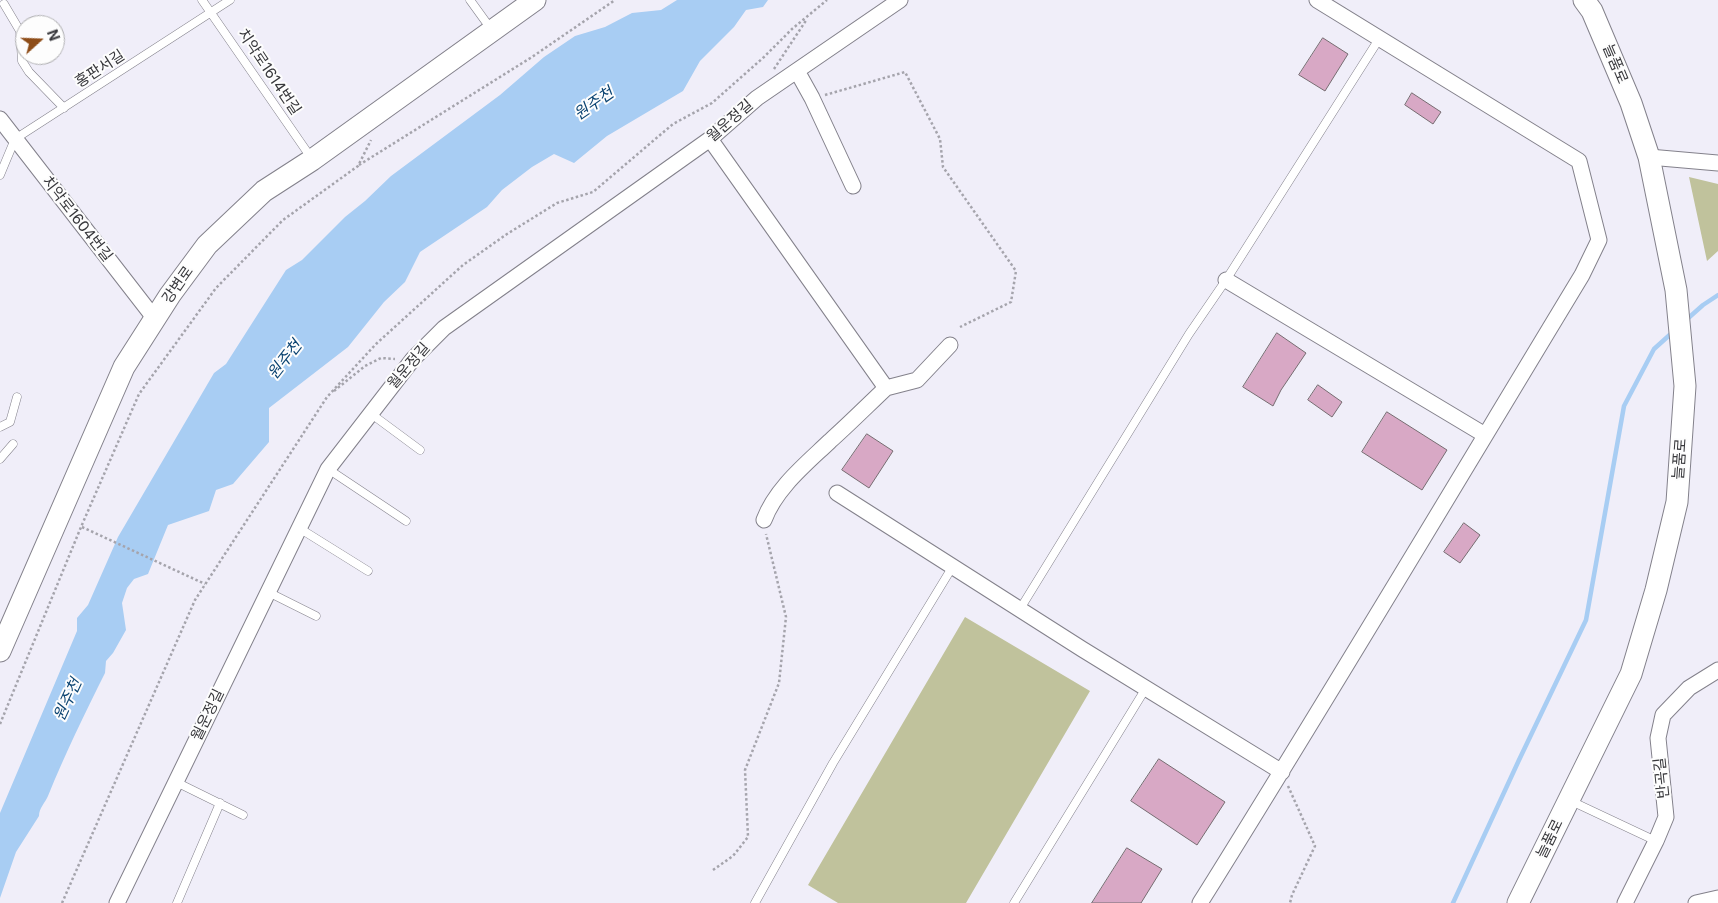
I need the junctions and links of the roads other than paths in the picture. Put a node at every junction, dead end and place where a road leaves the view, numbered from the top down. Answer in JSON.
{"nodes":[{"id":1,"x":202,"y":0,"type":"edge"},
{"id":2,"x":230,"y":0,"type":"edge"},
{"id":3,"x":470,"y":0,"type":"edge"},
{"id":4,"x":535,"y":0,"type":"edge"},
{"id":5,"x":900,"y":0,"type":"edge"},
{"id":6,"x":1317,"y":0,"type":"edge"},
{"id":7,"x":1584,"y":0,"type":"edge"},
{"id":8,"x":4,"y":4,"type":"edge"},
{"id":9,"x":212,"y":12,"type":"junction"},
{"id":10,"x":492,"y":30,"type":"junction"},
{"id":11,"x":1379,"y":39,"type":"junction"},
{"id":12,"x":797,"y":72,"type":"junction"},
{"id":13,"x":64,"y":108,"type":"junction"},
{"id":14,"x":0,"y":119,"type":"edge"},
{"id":15,"x":710,"y":139,"type":"junction"},
{"id":16,"x":15,"y":140,"type":"junction"},
{"id":17,"x":1649,"y":157,"type":"junction"},
{"id":18,"x":312,"y":160,"type":"junction"},
{"id":19,"x":1718,"y":164,"type":"edge"},
{"id":20,"x":0,"y":174,"type":"edge"},
{"id":21,"x":853,"y":186,"type":"dead end"},
{"id":22,"x":1226,"y":280,"type":"junction"},
{"id":23,"x":155,"y":319,"type":"junction"},
{"id":24,"x":950,"y":345,"type":"dead end"},
{"id":25,"x":886,"y":388,"type":"junction"},
{"id":26,"x":17,"y":397,"type":"dead end"},
{"id":27,"x":370,"y":413,"type":"junction"},
{"id":28,"x":0,"y":427,"type":"edge"},
{"id":29,"x":1485,"y":435,"type":"junction"},
{"id":30,"x":13,"y":444,"type":"dead end"},
{"id":31,"x":420,"y":450,"type":"dead end"},
{"id":32,"x":0,"y":460,"type":"edge"},
{"id":33,"x":328,"y":469,"type":"junction"},
{"id":34,"x":838,"y":493,"type":"dead end"},
{"id":35,"x":764,"y":520,"type":"road end"},
{"id":36,"x":406,"y":521,"type":"dead end"},
{"id":37,"x":299,"y":528,"type":"junction"},
{"id":38,"x":953,"y":566,"type":"junction"},
{"id":39,"x":368,"y":571,"type":"dead end"},
{"id":40,"x":268,"y":592,"type":"junction"},
{"id":41,"x":1020,"y":609,"type":"junction"},
{"id":42,"x":316,"y":616,"type":"dead end"},
{"id":43,"x":0,"y":651,"type":"edge"},
{"id":44,"x":1718,"y":670,"type":"edge"},
{"id":45,"x":1146,"y":688,"type":"junction"},
{"id":46,"x":1282,"y":772,"type":"junction"},
{"id":47,"x":176,"y":782,"type":"junction"},
{"id":48,"x":1569,"y":800,"type":"junction"},
{"id":49,"x":220,"y":803,"type":"junction"},
{"id":50,"x":243,"y":815,"type":"dead end"},
{"id":51,"x":1656,"y":841,"type":"junction"},
{"id":52,"x":1718,"y":898,"type":"edge"},
{"id":53,"x":117,"y":903,"type":"edge"},
{"id":54,"x":177,"y":903,"type":"edge"},
{"id":55,"x":755,"y":903,"type":"edge"},
{"id":56,"x":1014,"y":903,"type":"edge"},
{"id":57,"x":1200,"y":903,"type":"edge"},
{"id":58,"x":1518,"y":903,"type":"edge"},
{"id":59,"x":1625,"y":903,"type":"edge"},
{"id":60,"x":1696,"y":903,"type":"edge"}],
"edges":[{"from":1,"to":9,"type":"lane","name":"치악로1614번길"},
{"from":2,"to":9,"type":"lane","name":"홍판서길"},
{"from":3,"to":10,"type":"lane"},
{"from":4,"to":10,"type":"street","name":"강변로"},
{"from":5,"to":12,"type":"street","name":"월운정길"},
{"from":6,"to":11,"type":"street"},
{"from":7,"to":17,"type":"street","name":"늘품로"},
{"from":8,"to":13,"type":"lane"},
{"from":9,"to":13,"type":"lane","name":"홍판서길"},
{"from":9,"to":18,"type":"lane","name":"치악로1614번길"},
{"from":10,"to":18,"type":"street","name":"강변로"},
{"from":11,"to":22,"type":"lane"},
{"from":11,"to":29,"type":"street"},
{"from":12,"to":15,"type":"street","name":"월운정길"},
{"from":12,"to":21,"type":"street"},
{"from":13,"to":16,"type":"lane","name":"홍판서길"},
{"from":14,"to":16,"type":"street","name":"치악로1604번길"},
{"from":15,"to":25,"type":"street"},
{"from":15,"to":27,"type":"street","name":"월운정길"},
{"from":16,"to":20,"type":"lane"},
{"from":16,"to":23,"type":"street","name":"치악로1604번길"},
{"from":17,"to":19,"type":"street"},
{"from":17,"to":48,"type":"street","name":"늘품로"},
{"from":18,"to":23,"type":"street","name":"강변로"},
{"from":22,"to":29,"type":"street"},
{"from":22,"to":41,"type":"lane"},
{"from":23,"to":43,"type":"street","name":"강변로"},
{"from":24,"to":25,"type":"street"},
{"from":25,"to":35,"type":"street"},
{"from":26,"to":28,"type":"lane"},
{"from":27,"to":31,"type":"lane"},
{"from":27,"to":33,"type":"street","name":"월운정길"},
{"from":29,"to":46,"type":"street"},
{"from":30,"to":32,"type":"lane"},
{"from":33,"to":36,"type":"lane"},
{"from":33,"to":37,"type":"street","name":"월운정길"},
{"from":34,"to":38,"type":"street"},
{"from":37,"to":39,"type":"lane"},
{"from":37,"to":40,"type":"street","name":"월운정길"},
{"from":38,"to":41,"type":"street"},
{"from":38,"to":55,"type":"lane"},
{"from":40,"to":42,"type":"lane"},
{"from":40,"to":47,"type":"street","name":"월운정길"},
{"from":41,"to":45,"type":"street"},
{"from":44,"to":51,"type":"street","name":"반곡길"},
{"from":45,"to":46,"type":"street"},
{"from":45,"to":56,"type":"lane"},
{"from":46,"to":57,"type":"street"},
{"from":47,"to":49,"type":"lane"},
{"from":47,"to":53,"type":"street","name":"월운정길"},
{"from":48,"to":51,"type":"lane"},
{"from":48,"to":58,"type":"street","name":"늘품로"},
{"from":49,"to":50,"type":"lane"},
{"from":49,"to":54,"type":"lane"},
{"from":51,"to":59,"type":"street","name":"반곡길"},
{"from":52,"to":60,"type":"street"}]}
